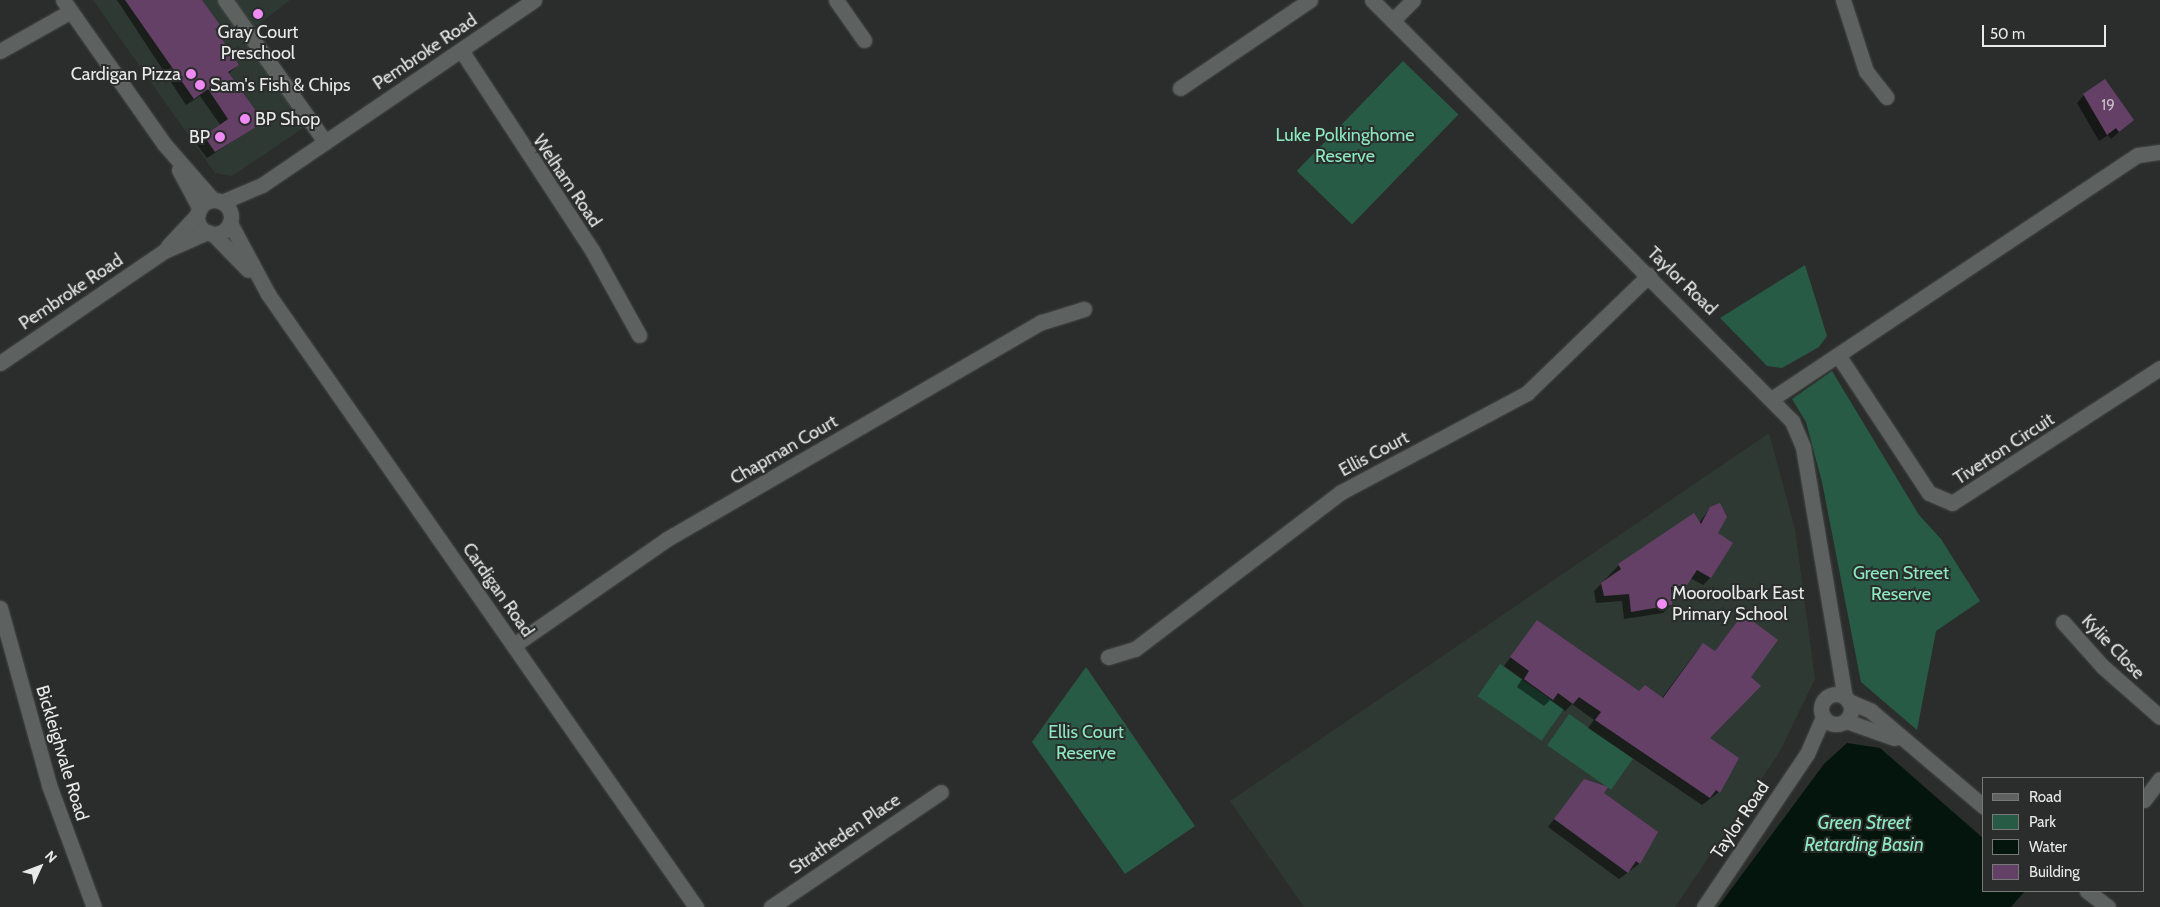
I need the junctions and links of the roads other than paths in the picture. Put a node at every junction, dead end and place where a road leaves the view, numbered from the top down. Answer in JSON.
{"nodes":[{"id":1,"x":224,"y":0,"type":"edge"},
{"id":2,"x":534,"y":0,"type":"edge"},
{"id":3,"x":836,"y":0,"type":"edge"},
{"id":4,"x":1310,"y":0,"type":"edge"},
{"id":5,"x":1372,"y":0,"type":"edge"},
{"id":6,"x":1413,"y":0,"type":"edge"},
{"id":7,"x":1843,"y":0,"type":"edge"},
{"id":8,"x":67,"y":6,"type":"edge"},
{"id":9,"x":1393,"y":20,"type":"junction"},
{"id":10,"x":864,"y":40,"type":"dead end"},
{"id":11,"x":461,"y":50,"type":"junction"},
{"id":12,"x":0,"y":51,"type":"edge"},
{"id":13,"x":1180,"y":88,"type":"dead end"},
{"id":14,"x":1886,"y":97,"type":"dead end"},
{"id":15,"x":325,"y":142,"type":"junction"},
{"id":16,"x":165,"y":145,"type":"junction"},
{"id":17,"x":2160,"y":152,"type":"edge"},
{"id":18,"x":262,"y":185,"type":"junction"},
{"id":19,"x":217,"y":201,"type":"junction"},
{"id":20,"x":199,"y":212,"type":"junction"},
{"id":21,"x":231,"y":220,"type":"junction"},
{"id":22,"x":211,"y":233,"type":"junction"},
{"id":23,"x":164,"y":251,"type":"junction"},
{"id":24,"x":1649,"y":275,"type":"junction"},
{"id":25,"x":268,"y":294,"type":"junction"},
{"id":26,"x":1084,"y":309,"type":"dead end"},
{"id":27,"x":639,"y":336,"type":"dead end"},
{"id":28,"x":1838,"y":354,"type":"junction"},
{"id":29,"x":0,"y":363,"type":"edge"},
{"id":30,"x":2160,"y":368,"type":"edge"},
{"id":31,"x":1773,"y":398,"type":"junction"},
{"id":32,"x":0,"y":608,"type":"edge"},
{"id":33,"x":2063,"y":622,"type":"dead end"},
{"id":34,"x":514,"y":645,"type":"junction"},
{"id":35,"x":1108,"y":657,"type":"dead end"},
{"id":36,"x":1835,"y":658,"type":"junction"},
{"id":37,"x":1825,"y":699,"type":"junction"},
{"id":38,"x":1847,"y":699,"type":"junction"},
{"id":39,"x":2160,"y":716,"type":"edge"},
{"id":40,"x":1823,"y":717,"type":"junction"},
{"id":41,"x":1844,"y":722,"type":"junction"},
{"id":42,"x":1917,"y":750,"type":"junction"},
{"id":43,"x":1807,"y":754,"type":"junction"},
{"id":44,"x":2160,"y":779,"type":"edge"},
{"id":45,"x":941,"y":792,"type":"dead end"},
{"id":46,"x":2145,"y":799,"type":"edge"},
{"id":47,"x":1982,"y":805,"type":"edge"},
{"id":48,"x":2087,"y":892,"type":"edge"},
{"id":49,"x":94,"y":907,"type":"edge"},
{"id":50,"x":696,"y":907,"type":"edge"},
{"id":51,"x":771,"y":907,"type":"edge"},
{"id":52,"x":1704,"y":907,"type":"edge"},
{"id":53,"x":2108,"y":907,"type":"edge"}],
"edges":[{"from":1,"to":15,"type":"street"},
{"from":2,"to":11,"type":"street","name":"Pembroke Road"},
{"from":3,"to":10,"type":"street"},
{"from":4,"to":13,"type":"street"},
{"from":5,"to":9,"type":"street","name":"Taylor Road"},
{"from":6,"to":9,"type":"street"},
{"from":7,"to":14,"type":"street"},
{"from":8,"to":12,"type":"street"},
{"from":8,"to":16,"type":"street"},
{"from":9,"to":24,"type":"street","name":"Taylor Road"},
{"from":11,"to":15,"type":"street","name":"Pembroke Road"},
{"from":11,"to":27,"type":"street","name":"Welham Road"},
{"from":15,"to":18,"type":"street","name":"Pembroke Road"},
{"from":16,"to":19,"type":"street"},
{"from":16,"to":20,"type":"street"},
{"from":17,"to":28,"type":"street"},
{"from":18,"to":19,"type":"street","name":"Pembroke Road"},
{"from":18,"to":21,"type":"street","name":"Pembroke Road"},
{"from":19,"to":20,"type":"street","name":"Pembroke Road"},
{"from":19,"to":21,"type":"street","name":"Cardigan Road"},
{"from":20,"to":22,"type":"street","name":"Cardigan Road"},
{"from":20,"to":23,"type":"street","name":"Pembroke Road"},
{"from":21,"to":22,"type":"street","name":"Pembroke Road"},
{"from":21,"to":25,"type":"street","name":"Cardigan Road"},
{"from":22,"to":23,"type":"street","name":"Pembroke Road"},
{"from":22,"to":25,"type":"street","name":"Cardigan Road"},
{"from":23,"to":29,"type":"street","name":"Pembroke Road"},
{"from":24,"to":31,"type":"street","name":"Taylor Road"},
{"from":24,"to":35,"type":"street","name":"Ellis Court"},
{"from":25,"to":34,"type":"street","name":"Cardigan Road"},
{"from":26,"to":34,"type":"street","name":"Chapman Court"},
{"from":28,"to":30,"type":"street","name":"Tiverton Circuit"},
{"from":28,"to":31,"type":"street"},
{"from":31,"to":36,"type":"street","name":"Taylor Road"},
{"from":32,"to":49,"type":"street","name":"Bickleighvale Road"},
{"from":33,"to":39,"type":"street","name":"Kylie Close"},
{"from":34,"to":50,"type":"street","name":"Cardigan Road"},
{"from":36,"to":37,"type":"street","name":"Taylor Road"},
{"from":36,"to":38,"type":"street","name":"Taylor Road"},
{"from":37,"to":38,"type":"street"},
{"from":37,"to":40,"type":"street"},
{"from":38,"to":41,"type":"street"},
{"from":38,"to":42,"type":"street"},
{"from":40,"to":41,"type":"street"},
{"from":40,"to":43,"type":"street","name":"Taylor Road"},
{"from":41,"to":42,"type":"street"},
{"from":41,"to":43,"type":"street","name":"Taylor Road"},
{"from":42,"to":47,"type":"street"},
{"from":43,"to":52,"type":"street","name":"Taylor Road"},
{"from":44,"to":46,"type":"street"},
{"from":45,"to":51,"type":"street","name":"Stratheden Place"},
{"from":48,"to":53,"type":"street"}]}
